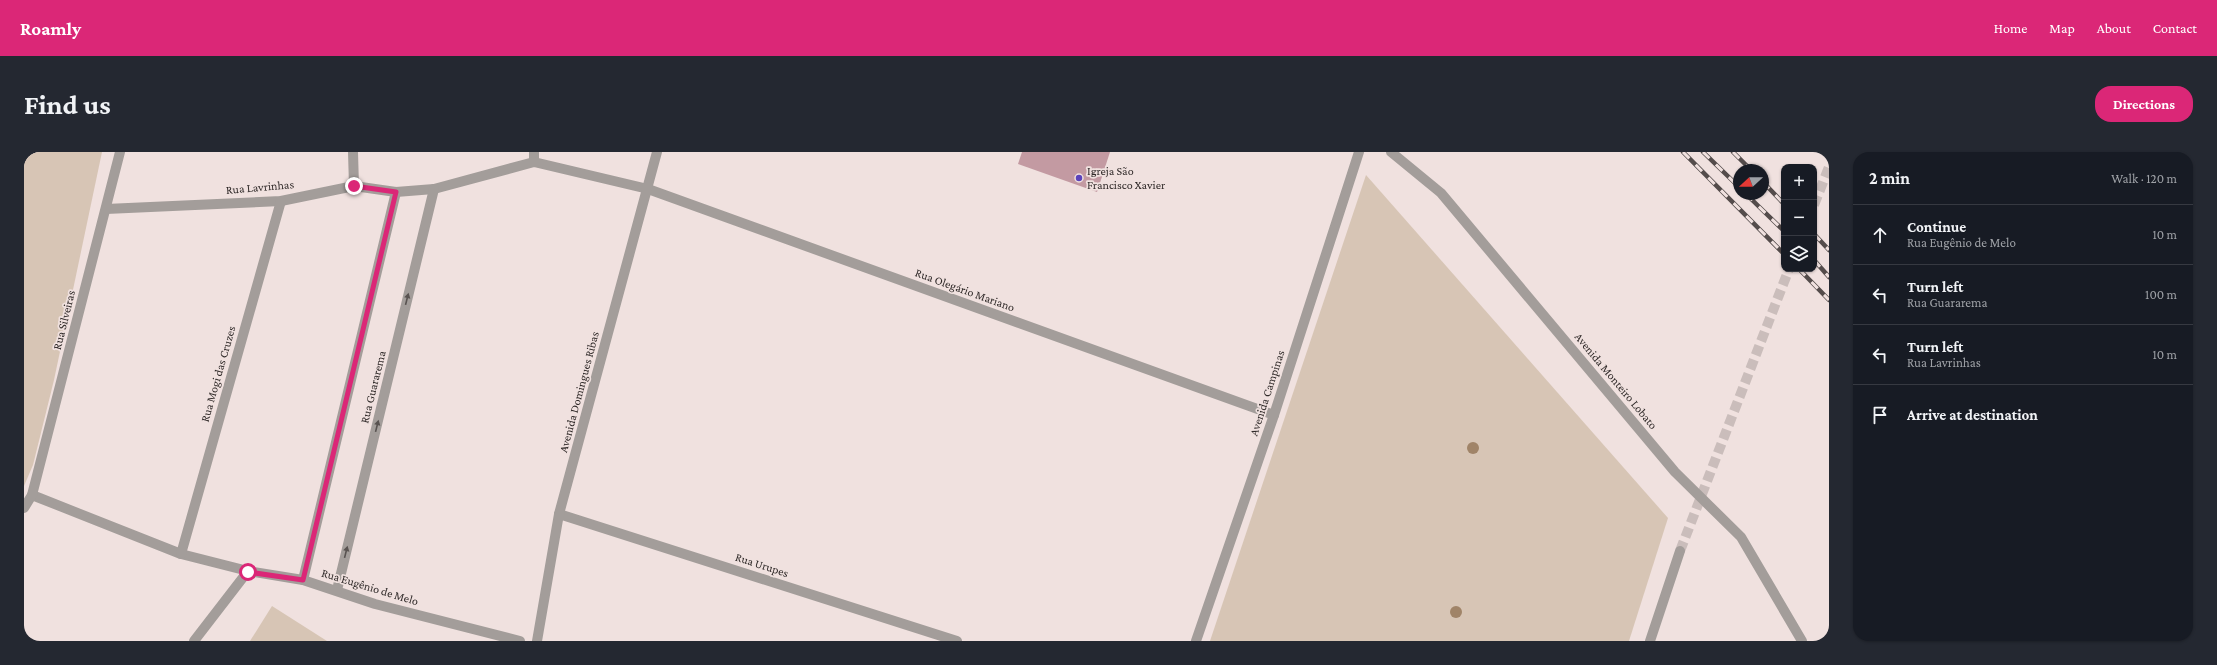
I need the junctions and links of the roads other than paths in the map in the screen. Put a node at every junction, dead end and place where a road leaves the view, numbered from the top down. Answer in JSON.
{"nodes":[{"id":1,"x":120,"y":152,"type":"edge"},
{"id":2,"x":353,"y":152,"type":"edge"},
{"id":3,"x":657,"y":152,"type":"edge"},
{"id":4,"x":1359,"y":152,"type":"edge"},
{"id":5,"x":1392,"y":152,"type":"edge"},
{"id":6,"x":534,"y":157,"type":"edge"},
{"id":7,"x":354,"y":186,"type":"junction"},
{"id":8,"x":434,"y":189,"type":"junction"},
{"id":9,"x":648,"y":189,"type":"junction"},
{"id":10,"x":396,"y":192,"type":"junction"},
{"id":11,"x":281,"y":201,"type":"junction"},
{"id":12,"x":106,"y":209,"type":"junction"},
{"id":13,"x":1274,"y":415,"type":"junction"},
{"id":14,"x":32,"y":495,"type":"junction"},
{"id":15,"x":24,"y":508,"type":"edge"},
{"id":16,"x":559,"y":514,"type":"junction"},
{"id":17,"x":1680,"y":551,"type":"tunnel mouth"},
{"id":18,"x":181,"y":554,"type":"junction"},
{"id":19,"x":248,"y":572,"type":"junction"},
{"id":20,"x":303,"y":580,"type":"junction"},
{"id":21,"x":337,"y":590,"type":"junction"},
{"id":22,"x":194,"y":641,"type":"edge"},
{"id":23,"x":520,"y":641,"type":"edge"},
{"id":24,"x":536,"y":641,"type":"edge"},
{"id":25,"x":957,"y":641,"type":"edge"},
{"id":26,"x":1196,"y":641,"type":"edge"},
{"id":27,"x":1650,"y":641,"type":"edge"},
{"id":28,"x":1802,"y":641,"type":"edge"}],
"edges":[{"from":1,"to":12,"type":"street","name":"Rua Silveiras"},
{"from":2,"to":7,"type":"street"},
{"from":3,"to":9,"type":"street","name":"Avenida Domingues Ribas"},
{"from":4,"to":13,"type":"street","name":"Avenida Campinas"},
{"from":5,"to":28,"type":"street","name":"Avenida Monteiro Lobato"},
{"from":6,"to":8,"type":"street","name":"Rua Lavrinhas"},
{"from":6,"to":9,"type":"street","name":"Rua Lavrinhas"},
{"from":7,"to":10,"type":"street","name":"Rua Lavrinhas"},
{"from":7,"to":11,"type":"street","name":"Rua Lavrinhas"},
{"from":8,"to":10,"type":"street","name":"Rua Lavrinhas"},
{"from":21,"to":8,"type":"street","name":"Rua Guararema","one_way":true},
{"from":9,"to":13,"type":"street","name":"Rua Olegário Mariano"},
{"from":9,"to":16,"type":"street","name":"Avenida Domingues Ribas"},
{"from":10,"to":20,"type":"street","name":"Rua Guararema"},
{"from":11,"to":12,"type":"street","name":"Rua Lavrinhas"},
{"from":11,"to":18,"type":"street","name":"Rua Mogi das Cruzes"},
{"from":12,"to":14,"type":"street","name":"Rua Silveiras"},
{"from":13,"to":26,"type":"street","name":"Avenida Campinas"},
{"from":14,"to":15,"type":"street","name":"Rua Silveiras"},
{"from":14,"to":18,"type":"street","name":"Rua Eugênio de Melo"},
{"from":16,"to":24,"type":"street","name":"Avenida Domingues Ribas"},
{"from":16,"to":25,"type":"street","name":"Rua Urupes"},
{"from":17,"to":27,"type":"street"},
{"from":18,"to":19,"type":"street","name":"Rua Eugênio de Melo"},
{"from":19,"to":20,"type":"street","name":"Rua Eugênio de Melo"},
{"from":19,"to":22,"type":"street"},
{"from":20,"to":21,"type":"street","name":"Rua Eugênio de Melo"},
{"from":21,"to":23,"type":"street","name":"Rua Eugênio de Melo"}]}
